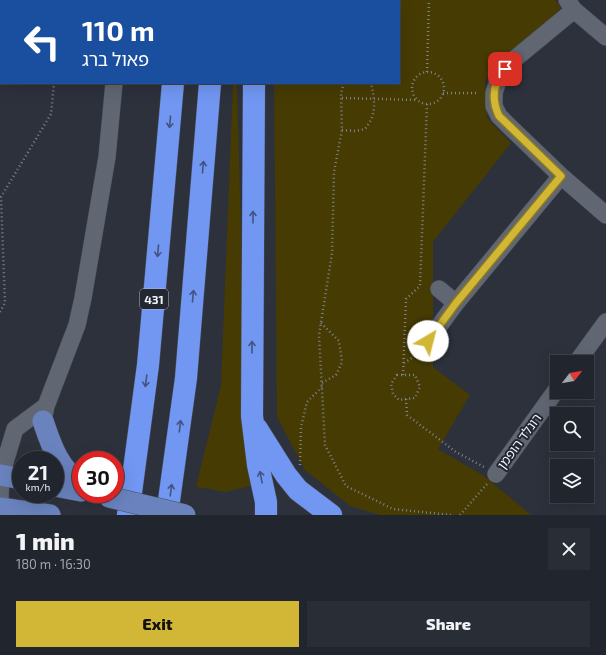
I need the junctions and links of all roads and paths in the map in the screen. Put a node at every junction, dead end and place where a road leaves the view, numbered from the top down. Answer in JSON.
{"nodes":[{"id":1,"x":429,"y":0,"type":"edge"},
{"id":2,"x":570,"y":5,"type":"edge"},
{"id":3,"x":606,"y":38,"type":"edge"},
{"id":4,"x":427,"y":72,"type":"junction"},
{"id":5,"x":54,"y":84,"type":"edge"},
{"id":6,"x":114,"y":84,"type":"edge"},
{"id":7,"x":173,"y":84,"type":"edge"},
{"id":8,"x":210,"y":84,"type":"edge"},
{"id":9,"x":254,"y":84,"type":"edge"},
{"id":10,"x":344,"y":84,"type":"edge"},
{"id":11,"x":371,"y":84,"type":"edge"},
{"id":12,"x":443,"y":93,"type":"junction"},
{"id":13,"x":494,"y":93,"type":"junction"},
{"id":14,"x":342,"y":98,"type":"junction"},
{"id":15,"x":375,"y":99,"type":"junction"},
{"id":16,"x":417,"y":100,"type":"junction"},
{"id":17,"x":427,"y":104,"type":"junction"},
{"id":18,"x":342,"y":130,"type":"junction"},
{"id":19,"x":561,"y":176,"type":"junction"},
{"id":20,"x":606,"y":215,"type":"edge"},
{"id":21,"x":439,"y":289,"type":"dead end"},
{"id":22,"x":456,"y":303,"type":"junction"},
{"id":23,"x":0,"y":312,"type":"edge"},
{"id":24,"x":321,"y":322,"type":"junction"},
{"id":25,"x":606,"y":322,"type":"edge"},
{"id":26,"x":428,"y":341,"type":"joint"},
{"id":27,"x":582,"y":355,"type":"edge"},
{"id":28,"x":404,"y":363,"type":"junction"},
{"id":29,"x":403,"y":375,"type":"junction"},
{"id":30,"x":322,"y":383,"type":"junction"},
{"id":31,"x":322,"y":387,"type":"junction"},
{"id":32,"x":406,"y":399,"type":"junction"},
{"id":33,"x":550,"y":399,"type":"edge"},
{"id":34,"x":45,"y":414,"type":"junction"},
{"id":35,"x":254,"y":425,"type":"junction"},
{"id":36,"x":301,"y":454,"type":"dead end"},
{"id":37,"x":496,"y":474,"type":"junction"},
{"id":38,"x":7,"y":476,"type":"edge"},
{"id":39,"x":72,"y":478,"type":"edge"},
{"id":40,"x":0,"y":500,"type":"edge"},
{"id":41,"x":124,"y":501,"type":"edge"},
{"id":42,"x":0,"y":508,"type":"edge"},
{"id":43,"x":50,"y":515,"type":"edge"},
{"id":44,"x":128,"y":515,"type":"edge"},
{"id":45,"x":168,"y":515,"type":"edge"},
{"id":46,"x":185,"y":515,"type":"edge"},
{"id":47,"x":266,"y":515,"type":"edge"},
{"id":48,"x":331,"y":515,"type":"edge"},
{"id":49,"x":451,"y":515,"type":"edge"},
{"id":50,"x":460,"y":515,"type":"edge"}],
"edges":[{"from":1,"to":4,"type":"path"},
{"from":2,"to":3,"type":"street"},
{"from":2,"to":13,"type":"street"},
{"from":4,"to":12,"type":"path"},
{"from":4,"to":16,"type":"path"},
{"from":5,"to":23,"type":"path"},
{"from":6,"to":34,"type":"street"},
{"from":7,"to":44,"type":"highway","number":"431","one_way":true},
{"from":45,"to":8,"type":"highway","one_way":true},
{"from":35,"to":9,"type":"highway","one_way":true},
{"from":10,"to":14,"type":"path"},
{"from":11,"to":15,"type":"path"},
{"from":12,"to":13,"type":"path"},
{"from":12,"to":17,"type":"path"},
{"from":13,"to":19,"type":"street"},
{"from":14,"to":15,"type":"path"},
{"from":14,"to":18,"type":"path"},
{"from":15,"to":16,"type":"path"},
{"from":15,"to":18,"type":"path"},
{"from":16,"to":17,"type":"path"},
{"from":17,"to":28,"type":"path"},
{"from":18,"to":24,"type":"path"},
{"from":19,"to":20,"type":"street"},
{"from":19,"to":22,"type":"street"},
{"from":21,"to":22,"type":"street"},
{"from":22,"to":26,"type":"street"},
{"from":24,"to":30,"type":"path"},
{"from":24,"to":30,"type":"path"},
{"from":25,"to":27,"type":"street"},
{"from":26,"to":28,"type":"path"},
{"from":28,"to":29,"type":"path"},
{"from":29,"to":32,"type":"path"},
{"from":29,"to":32,"type":"path"},
{"from":30,"to":31,"type":"path"},
{"from":31,"to":36,"type":"path"},
{"from":31,"to":49,"type":"path"},
{"from":32,"to":37,"type":"path"},
{"from":33,"to":37,"type":"street","name":"רונלד הופמן"},
{"from":34,"to":38,"type":"street"},
{"from":34,"to":39,"type":"main road"},
{"from":47,"to":35,"type":"highway","one_way":true},
{"from":35,"to":48,"type":"highway"},
{"from":37,"to":50,"type":"path"},
{"from":38,"to":40,"type":"street"},
{"from":41,"to":46,"type":"main road","bridge":true},
{"from":42,"to":43,"type":"main road"}]}
